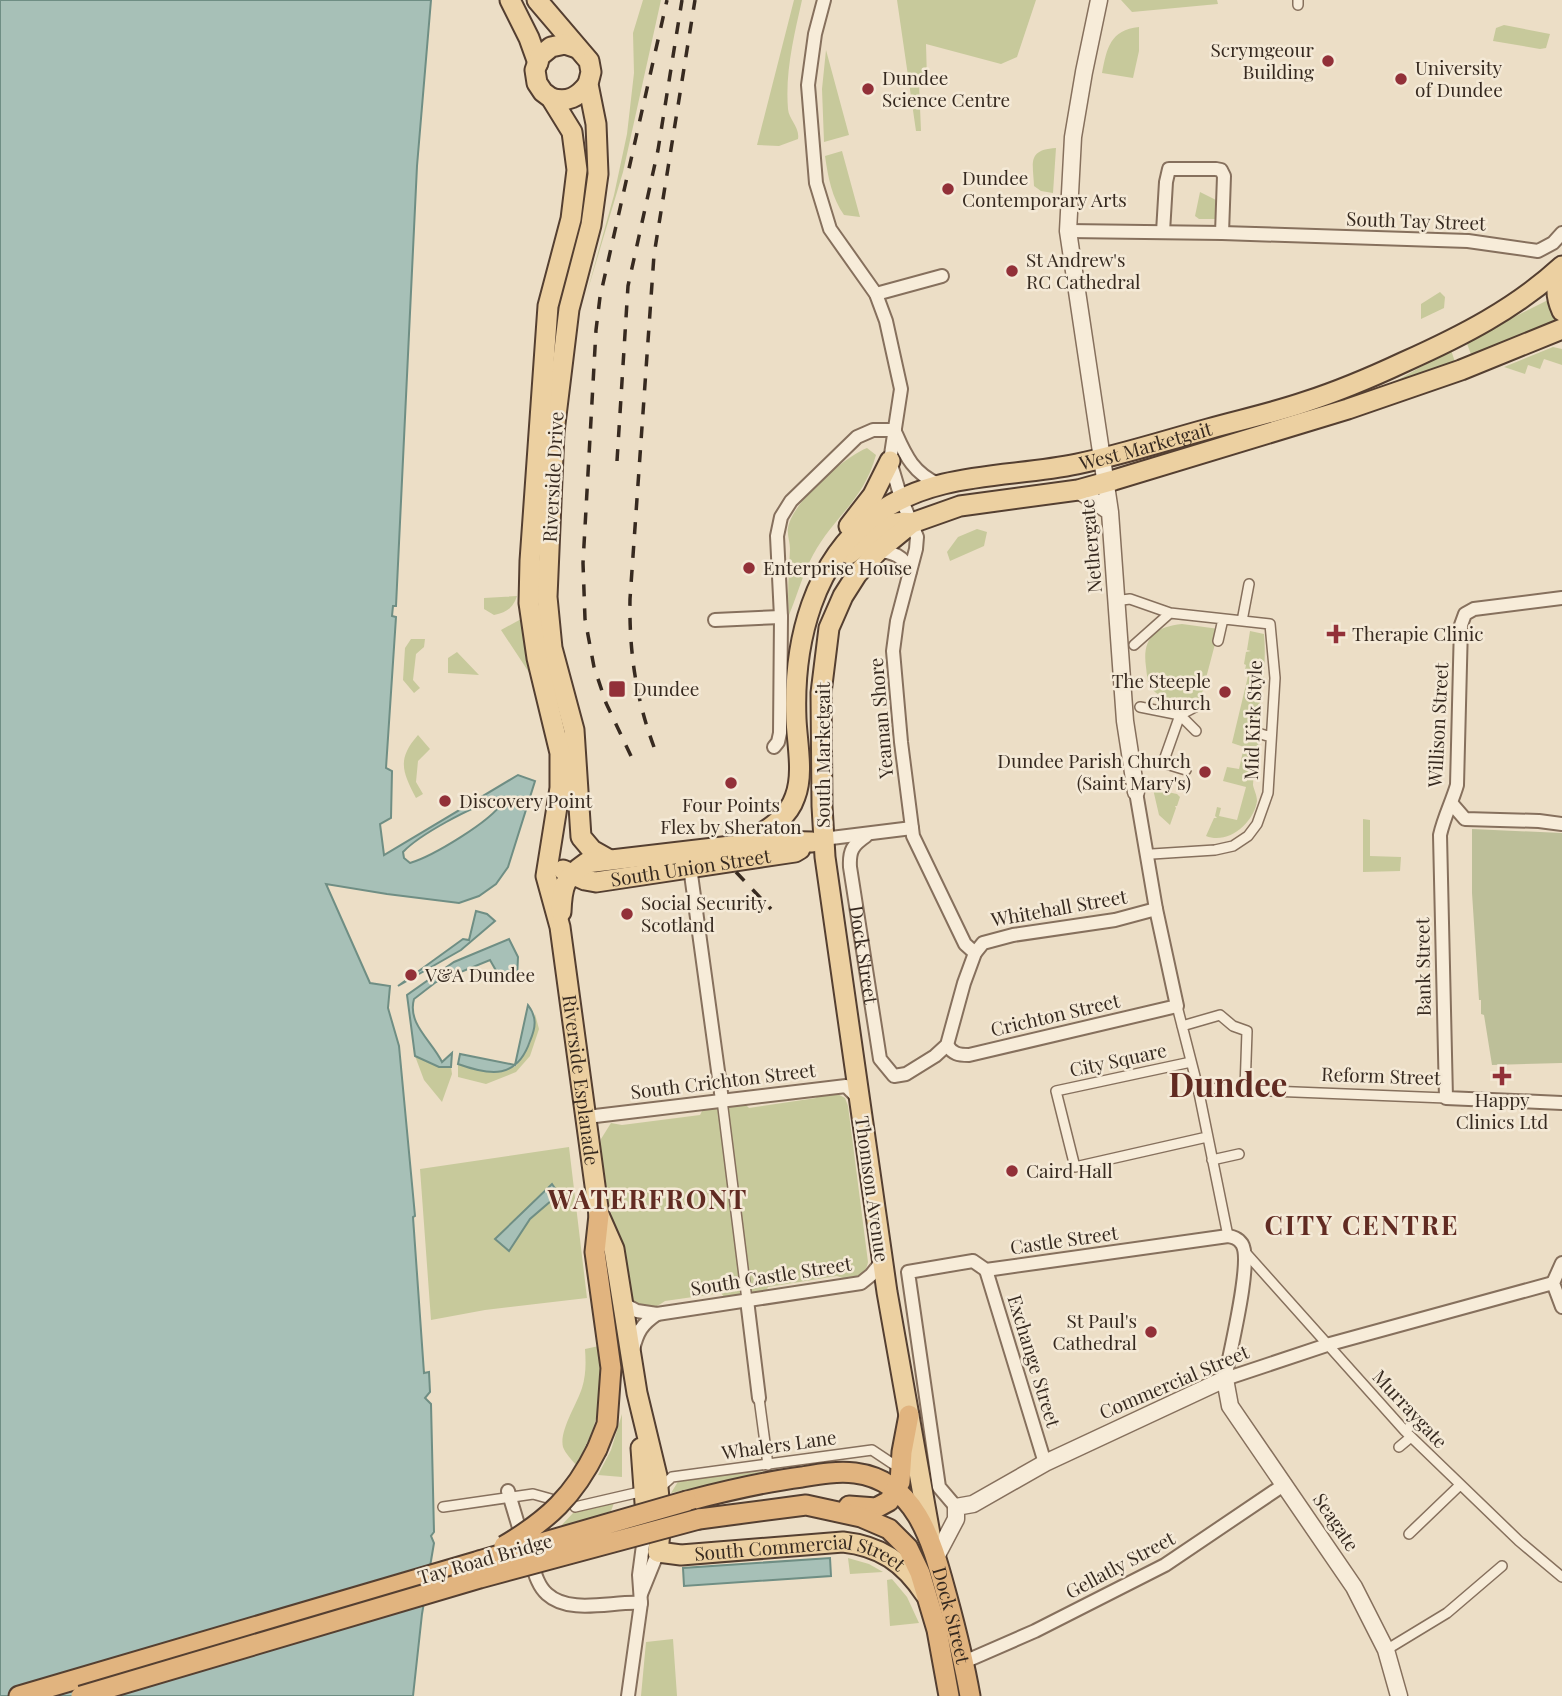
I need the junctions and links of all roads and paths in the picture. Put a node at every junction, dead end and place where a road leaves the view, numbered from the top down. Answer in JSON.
{"nodes":[{"id":1,"x":510,"y":0,"type":"edge"},
{"id":2,"x":537,"y":0,"type":"edge"},
{"id":3,"x":824,"y":0,"type":"edge"},
{"id":4,"x":1099,"y":0,"type":"edge"},
{"id":5,"x":578,"y":48,"type":"junction"},
{"id":6,"x":538,"y":63,"type":"junction"},
{"id":7,"x":588,"y":84,"type":"junction"},
{"id":8,"x":551,"y":98,"type":"junction"},
{"id":9,"x":1068,"y":231,"type":"junction"},
{"id":10,"x":1163,"y":232,"type":"junction"},
{"id":11,"x":1222,"y":233,"type":"junction"},
{"id":12,"x":1562,"y":233,"type":"edge"},
{"id":13,"x":1562,"y":267,"type":"edge"},
{"id":14,"x":942,"y":276,"type":"dead end"},
{"id":15,"x":876,"y":295,"type":"junction"},
{"id":16,"x":1562,"y":311,"type":"edge"},
{"id":17,"x":1562,"y":329,"type":"edge"},
{"id":18,"x":895,"y":430,"type":"junction"},
{"id":19,"x":1103,"y":458,"type":"junction"},
{"id":20,"x":890,"y":461,"type":"junction"},
{"id":21,"x":1106,"y":482,"type":"junction"},
{"id":22,"x":937,"y":484,"type":"junction"},
{"id":23,"x":1078,"y":490,"type":"junction"},
{"id":24,"x":901,"y":498,"type":"junction"},
{"id":25,"x":1110,"y":512,"type":"junction"},
{"id":26,"x":912,"y":523,"type":"junction"},
{"id":27,"x":878,"y":551,"type":"junction"},
{"id":28,"x":832,"y":562,"type":"junction"},
{"id":29,"x":910,"y":571,"type":"junction"},
{"id":30,"x":1249,"y":584,"type":"dead end"},
{"id":31,"x":1562,"y":598,"type":"edge"},
{"id":32,"x":1122,"y":600,"type":"dead end"},
{"id":33,"x":1170,"y":613,"type":"junction"},
{"id":34,"x":781,"y":617,"type":"junction"},
{"id":35,"x":1223,"y":619,"type":"junction"},
{"id":36,"x":715,"y":620,"type":"dead end"},
{"id":37,"x":1242,"y":621,"type":"junction"},
{"id":38,"x":1218,"y":641,"type":"dead end"},
{"id":39,"x":1134,"y":645,"type":"dead end"},
{"id":40,"x":798,"y":667,"type":"joint"},
{"id":41,"x":822,"y":670,"type":"joint"},
{"id":42,"x":1140,"y":707,"type":"dead end"},
{"id":43,"x":1195,"y":707,"type":"dead end"},
{"id":44,"x":1180,"y":715,"type":"junction"},
{"id":45,"x":1196,"y":731,"type":"dead end"},
{"id":46,"x":1254,"y":732,"type":"dead end"},
{"id":47,"x":1271,"y":737,"type":"junction"},
{"id":48,"x":774,"y":747,"type":"dead end"},
{"id":49,"x":1163,"y":763,"type":"junction"},
{"id":50,"x":1146,"y":764,"type":"dead end"},
{"id":51,"x":1186,"y":769,"type":"dead end"},
{"id":52,"x":1136,"y":792,"type":"joint"},
{"id":53,"x":1452,"y":804,"type":"junction"},
{"id":54,"x":1562,"y":824,"type":"edge"},
{"id":55,"x":912,"y":828,"type":"junction"},
{"id":56,"x":1440,"y":835,"type":"joint"},
{"id":57,"x":866,"y":836,"type":"junction"},
{"id":58,"x":818,"y":841,"type":"junction"},
{"id":59,"x":743,"y":845,"type":"junction"},
{"id":60,"x":549,"y":847,"type":"junction"},
{"id":61,"x":1152,"y":854,"type":"dead end"},
{"id":62,"x":608,"y":859,"type":"junction"},
{"id":63,"x":690,"y":867,"type":"junction"},
{"id":64,"x":570,"y":874,"type":"junction"},
{"id":65,"x":1156,"y":909,"type":"junction"},
{"id":66,"x":560,"y":927,"type":"junction"},
{"id":67,"x":975,"y":953,"type":"junction"},
{"id":68,"x":1177,"y":1006,"type":"junction"},
{"id":69,"x":1182,"y":1026,"type":"junction"},
{"id":70,"x":947,"y":1045,"type":"junction"},
{"id":71,"x":1191,"y":1062,"type":"junction"},
{"id":72,"x":1198,"y":1088,"type":"junction"},
{"id":73,"x":1245,"y":1090,"type":"junction"},
{"id":74,"x":1446,"y":1098,"type":"junction"},
{"id":75,"x":859,"y":1099,"type":"junction"},
{"id":76,"x":722,"y":1100,"type":"junction"},
{"id":77,"x":1562,"y":1103,"type":"edge"},
{"id":78,"x":587,"y":1117,"type":"junction"},
{"id":79,"x":1207,"y":1138,"type":"junction"},
{"id":80,"x":1239,"y":1154,"type":"dead end"},
{"id":81,"x":1212,"y":1160,"type":"junction"},
{"id":82,"x":599,"y":1215,"type":"junction"},
{"id":83,"x":1228,"y":1236,"type":"junction"},
{"id":84,"x":1245,"y":1252,"type":"junction"},
{"id":85,"x":883,"y":1260,"type":"junction"},
{"id":86,"x":1562,"y":1263,"type":"edge"},
{"id":87,"x":986,"y":1270,"type":"junction"},
{"id":88,"x":1553,"y":1283,"type":"junction"},
{"id":89,"x":747,"y":1300,"type":"junction"},
{"id":90,"x":622,"y":1303,"type":"junction"},
{"id":91,"x":1562,"y":1307,"type":"edge"},
{"id":92,"x":657,"y":1314,"type":"junction"},
{"id":93,"x":1327,"y":1345,"type":"junction"},
{"id":94,"x":631,"y":1359,"type":"junction"},
{"id":95,"x":1224,"y":1379,"type":"junction"},
{"id":96,"x":637,"y":1393,"type":"junction"},
{"id":97,"x":759,"y":1398,"type":"joint"},
{"id":98,"x":909,"y":1415,"type":"junction"},
{"id":99,"x":1418,"y":1420,"type":"dead end"},
{"id":100,"x":1408,"y":1434,"type":"junction"},
{"id":101,"x":1399,"y":1447,"type":"dead end"},
{"id":102,"x":900,"y":1461,"type":"junction"},
{"id":103,"x":1045,"y":1463,"type":"junction"},
{"id":104,"x":768,"y":1465,"type":"junction"},
{"id":105,"x":1285,"y":1484,"type":"junction"},
{"id":106,"x":1460,"y":1485,"type":"junction"},
{"id":107,"x":653,"y":1489,"type":"junction"},
{"id":108,"x":896,"y":1491,"type":"junction"},
{"id":109,"x":509,"y":1494,"type":"junction"},
{"id":110,"x":551,"y":1499,"type":"dead end"},
{"id":111,"x":806,"y":1505,"type":"junction"},
{"id":112,"x":443,"y":1507,"type":"dead end"},
{"id":113,"x":575,"y":1507,"type":"dead end"},
{"id":114,"x":956,"y":1507,"type":"junction"},
{"id":115,"x":645,"y":1523,"type":"junction"},
{"id":116,"x":1409,"y":1534,"type":"dead end"},
{"id":117,"x":930,"y":1537,"type":"junction"},
{"id":118,"x":1542,"y":1544,"type":"dead end"},
{"id":119,"x":658,"y":1552,"type":"junction"},
{"id":120,"x":1534,"y":1554,"type":"junction"},
{"id":121,"x":936,"y":1557,"type":"junction"},
{"id":122,"x":479,"y":1561,"type":"junction"},
{"id":123,"x":1502,"y":1566,"type":"dead end"},
{"id":124,"x":1562,"y":1577,"type":"edge"},
{"id":125,"x":925,"y":1595,"type":"junction"},
{"id":126,"x":641,"y":1599,"type":"junction"},
{"id":127,"x":1386,"y":1650,"type":"junction"},
{"id":128,"x":964,"y":1662,"type":"junction"},
{"id":129,"x":19,"y":1696,"type":"edge"},
{"id":130,"x":81,"y":1696,"type":"edge"},
{"id":131,"x":628,"y":1696,"type":"edge"},
{"id":132,"x":949,"y":1696,"type":"edge"},
{"id":133,"x":970,"y":1696,"type":"edge"},
{"id":134,"x":1399,"y":1696,"type":"edge"}],
"edges":[{"from":1,"to":6,"type":"main road","name":"Riverside Drive"},
{"from":2,"to":5,"type":"main road","name":"Riverside Drive"},
{"from":3,"to":15,"type":"street"},
{"from":4,"to":9,"type":"street","name":"Nethergate"},
{"from":5,"to":6,"type":"main road"},
{"from":5,"to":7,"type":"main road","name":"Riverside Drive"},
{"from":6,"to":8,"type":"main road","name":"Riverside Drive"},
{"from":7,"to":8,"type":"main road"},
{"from":7,"to":62,"type":"main road","name":"Riverside Drive"},
{"from":8,"to":60,"type":"main road","name":"Riverside Drive"},
{"from":9,"to":10,"type":"street"},
{"from":9,"to":19,"type":"street","name":"Nethergate"},
{"from":10,"to":11,"type":"street","name":"South Tay Street"},
{"from":10,"to":11,"type":"street"},
{"from":11,"to":12,"type":"street","name":"South Tay Street"},
{"from":13,"to":16,"type":"main road"},
{"from":13,"to":19,"type":"main road","name":"West Marketgait"},
{"from":14,"to":15,"type":"street"},
{"from":15,"to":18,"type":"street"},
{"from":17,"to":21,"type":"main road","name":"West Marketgait"},
{"from":18,"to":20,"type":"street"},
{"from":18,"to":22,"type":"street"},
{"from":18,"to":34,"type":"street"},
{"from":19,"to":21,"type":"street","name":"Nethergate"},
{"from":19,"to":22,"type":"main road","name":"West Marketgait"},
{"from":20,"to":24,"type":"street"},
{"from":20,"to":28,"type":"main road"},
{"from":21,"to":23,"type":"main road","name":"West Marketgait"},
{"from":21,"to":25,"type":"street","name":"Nethergate"},
{"from":22,"to":24,"type":"main road","name":"West Marketgait"},
{"from":23,"to":25,"type":"street"},
{"from":23,"to":26,"type":"main road","name":"West Marketgait"},
{"from":24,"to":26,"type":"street"},
{"from":24,"to":28,"type":"main road","name":"West Marketgait"},
{"from":25,"to":52,"type":"street","name":"Nethergate"},
{"from":26,"to":27,"type":"main road","name":"West Marketgait"},
{"from":26,"to":28,"type":"main road"},
{"from":26,"to":29,"type":"street","name":"Yeaman Shore"},
{"from":27,"to":29,"type":"street"},
{"from":27,"to":41,"type":"main road","name":"West Marketgait"},
{"from":28,"to":40,"type":"main road","name":"West Marketgait"},
{"from":29,"to":55,"type":"street","name":"Yeaman Shore"},
{"from":30,"to":37,"type":"street"},
{"from":31,"to":53,"type":"street","name":"Willison Street"},
{"from":32,"to":33,"type":"street"},
{"from":33,"to":35,"type":"street"},
{"from":33,"to":39,"type":"street"},
{"from":34,"to":36,"type":"street"},
{"from":34,"to":48,"type":"street"},
{"from":35,"to":37,"type":"street"},
{"from":35,"to":38,"type":"street"},
{"from":37,"to":47,"type":"street","name":"Mid Kirk Style"},
{"from":40,"to":59,"type":"main road","name":"South Marketgait"},
{"from":41,"to":58,"type":"main road","name":"South Marketgait"},
{"from":42,"to":44,"type":"street"},
{"from":43,"to":44,"type":"street"},
{"from":44,"to":45,"type":"street"},
{"from":44,"to":49,"type":"street"},
{"from":46,"to":47,"type":"street"},
{"from":47,"to":61,"type":"street","name":"Mid Kirk Style"},
{"from":49,"to":50,"type":"street"},
{"from":49,"to":51,"type":"street"},
{"from":52,"to":65,"type":"street","name":"Nethergate"},
{"from":53,"to":54,"type":"street"},
{"from":53,"to":56,"type":"street","name":"Willison Street"},
{"from":55,"to":57,"type":"street"},
{"from":55,"to":67,"type":"street","name":"Yeaman Shore"},
{"from":56,"to":74,"type":"street","name":"Bank Street"},
{"from":57,"to":58,"type":"street"},
{"from":57,"to":70,"type":"street","name":"Dock Street"},
{"from":58,"to":59,"type":"main road","name":"South Union Street"},
{"from":58,"to":63,"type":"main road","name":"South Union Street"},
{"from":58,"to":75,"type":"main road","name":"Thomson Avenue"},
{"from":59,"to":62,"type":"main road","name":"South Union Street"},
{"from":60,"to":64,"type":"main road"},
{"from":60,"to":66,"type":"main road","name":"Riverside Esplanade"},
{"from":62,"to":64,"type":"main road","name":"South Union Street"},
{"from":63,"to":64,"type":"main road","name":"South Union Street"},
{"from":63,"to":76,"type":"street"},
{"from":64,"to":66,"type":"main road"},
{"from":65,"to":67,"type":"street","name":"Whitehall Street"},
{"from":65,"to":68,"type":"street","name":"Nethergate"},
{"from":66,"to":78,"type":"main road","name":"Riverside Esplanade"},
{"from":67,"to":70,"type":"street"},
{"from":68,"to":69,"type":"street"},
{"from":68,"to":70,"type":"street","name":"Crichton Street"},
{"from":69,"to":71,"type":"street"},
{"from":69,"to":73,"type":"street"},
{"from":71,"to":72,"type":"street"},
{"from":71,"to":79,"type":"street","name":"City Square"},
{"from":72,"to":73,"type":"street","name":"Reform Street"},
{"from":72,"to":79,"type":"street"},
{"from":73,"to":74,"type":"street","name":"Reform Street"},
{"from":74,"to":77,"type":"street","name":"Reform Street"},
{"from":75,"to":76,"type":"street","name":"South Crichton Street"},
{"from":75,"to":85,"type":"main road","name":"Thomson Avenue"},
{"from":76,"to":78,"type":"street","name":"South Crichton Street"},
{"from":76,"to":89,"type":"street"},
{"from":78,"to":82,"type":"main road","name":"Riverside Esplanade"},
{"from":79,"to":81,"type":"street"},
{"from":80,"to":81,"type":"street"},
{"from":81,"to":83,"type":"street"},
{"from":82,"to":90,"type":"main road","name":"Riverside Esplanade"},
{"from":82,"to":122,"type":"highway","bridge":true},
{"from":83,"to":84,"type":"street"},
{"from":83,"to":87,"type":"street","name":"Castle Street"},
{"from":84,"to":93,"type":"street","name":"Murraygate"},
{"from":84,"to":95,"type":"street"},
{"from":85,"to":89,"type":"street","name":"South Castle Street"},
{"from":85,"to":98,"type":"main road","name":"Thomson Avenue"},
{"from":86,"to":88,"type":"street"},
{"from":87,"to":103,"type":"street","name":"Exchange Street"},
{"from":87,"to":114,"type":"street","name":"Castle Street"},
{"from":88,"to":91,"type":"street"},
{"from":88,"to":93,"type":"street","name":"Commercial Street"},
{"from":89,"to":92,"type":"street","name":"South Castle Street"},
{"from":89,"to":97,"type":"street"},
{"from":90,"to":92,"type":"street","name":"South Castle Street"},
{"from":90,"to":94,"type":"main road","name":"Riverside Esplanade"},
{"from":92,"to":94,"type":"street"},
{"from":93,"to":95,"type":"street","name":"Commercial Street"},
{"from":93,"to":100,"type":"street","name":"Murraygate"},
{"from":94,"to":96,"type":"main road","name":"Riverside Esplanade"},
{"from":95,"to":103,"type":"street","name":"Commercial Street"},
{"from":95,"to":105,"type":"street","name":"Seagate"},
{"from":96,"to":107,"type":"main road","name":"Riverside Esplanade"},
{"from":96,"to":119,"type":"main road","name":"Riverside Esplanade"},
{"from":97,"to":104,"type":"street"},
{"from":98,"to":102,"type":"highway"},
{"from":98,"to":117,"type":"main road","name":"Thomson Avenue"},
{"from":99,"to":100,"type":"street"},
{"from":100,"to":101,"type":"street"},
{"from":100,"to":106,"type":"street","name":"Murraygate"},
{"from":102,"to":104,"type":"street","name":"Whalers Lane"},
{"from":102,"to":108,"type":"highway"},
{"from":103,"to":114,"type":"street","name":"Commercial Street"},
{"from":104,"to":107,"type":"street","name":"Whalers Lane"},
{"from":105,"to":127,"type":"street","name":"Seagate"},
{"from":105,"to":128,"type":"street","name":"Gellatly Street"},
{"from":106,"to":116,"type":"street"},
{"from":106,"to":120,"type":"street","name":"Murraygate"},
{"from":107,"to":113,"type":"street","name":"Whalers Lane"},
{"from":107,"to":115,"type":"main road","name":"Riverside Esplanade"},
{"from":108,"to":111,"type":"highway"},
{"from":108,"to":117,"type":"highway","name":"Tay Road Bridge"},
{"from":108,"to":122,"type":"highway","name":"Tay Road Bridge","bridge":true},
{"from":109,"to":110,"type":"street"},
{"from":109,"to":112,"type":"street"},
{"from":109,"to":126,"type":"street"},
{"from":111,"to":125,"type":"highway","name":"Tay Road Bridge"},
{"from":111,"to":130,"type":"highway","name":"Tay Road Bridge","bridge":true},
{"from":114,"to":121,"type":"street"},
{"from":115,"to":119,"type":"main road","name":"Riverside Esplanade"},
{"from":115,"to":126,"type":"street"},
{"from":117,"to":121,"type":"highway","name":"Dock Street"},
{"from":118,"to":120,"type":"street"},
{"from":119,"to":125,"type":"main road","name":"South Commercial Street"},
{"from":119,"to":126,"type":"street"},
{"from":120,"to":124,"type":"street","name":"Murraygate"},
{"from":121,"to":128,"type":"highway","name":"Dock Street"},
{"from":122,"to":129,"type":"highway","name":"Tay Road Bridge"},
{"from":123,"to":127,"type":"street"},
{"from":125,"to":132,"type":"highway","name":"Dock Street"},
{"from":126,"to":131,"type":"street"},
{"from":127,"to":134,"type":"street","name":"Seagate"},
{"from":128,"to":133,"type":"highway","name":"Dock Street"}]}
